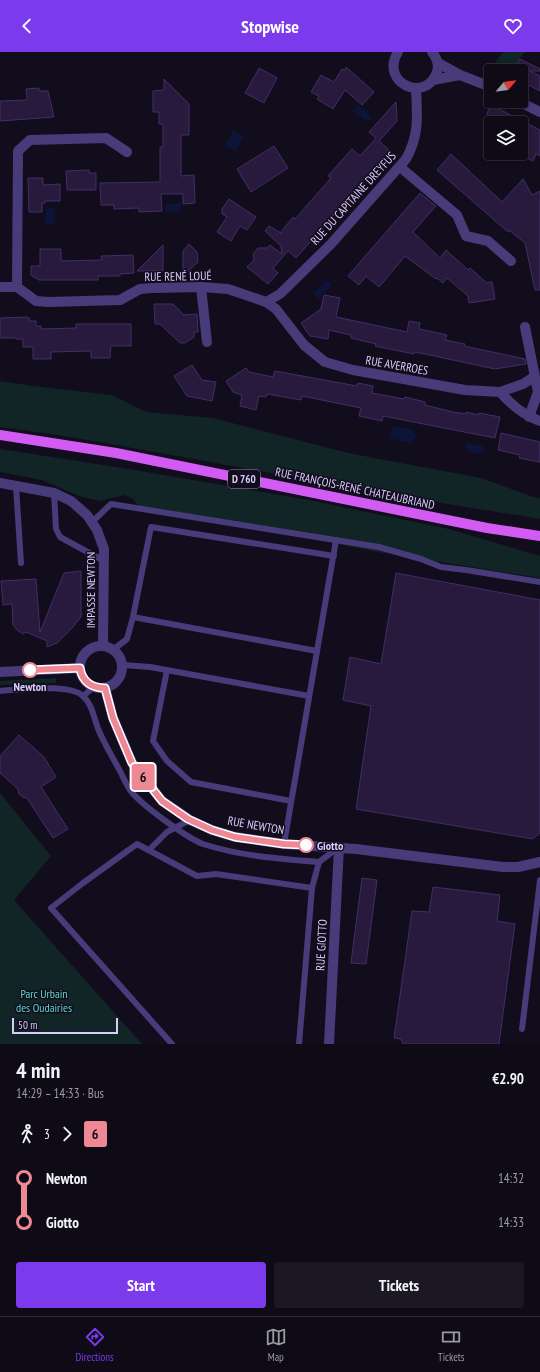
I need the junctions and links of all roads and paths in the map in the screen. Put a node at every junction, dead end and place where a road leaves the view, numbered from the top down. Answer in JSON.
{"nodes":[{"id":1,"x":398,"y":52,"type":"edge"},
{"id":2,"x":432,"y":52,"type":"edge"},
{"id":3,"x":438,"y":63,"type":"junction"},
{"id":4,"x":460,"y":75,"type":"junction"},
{"id":5,"x":433,"y":80,"type":"junction"},
{"id":6,"x":484,"y":84,"type":"edge"},
{"id":7,"x":416,"y":88,"type":"junction"},
{"id":8,"x":528,"y":106,"type":"edge"},
{"id":9,"x":540,"y":112,"type":"edge"},
{"id":10,"x":127,"y":152,"type":"dead end"},
{"id":11,"x":400,"y":167,"type":"junction"},
{"id":12,"x":511,"y":261,"type":"dead end"},
{"id":13,"x":0,"y":287,"type":"edge"},
{"id":14,"x":17,"y":287,"type":"junction"},
{"id":15,"x":201,"y":287,"type":"junction"},
{"id":16,"x":266,"y":302,"type":"junction"},
{"id":17,"x":525,"y":327,"type":"dead end"},
{"id":18,"x":207,"y":342,"type":"dead end"},
{"id":19,"x":534,"y":377,"type":"junction"},
{"id":20,"x":500,"y":392,"type":"junction"},
{"id":21,"x":529,"y":417,"type":"junction"},
{"id":22,"x":540,"y":421,"type":"edge"},
{"id":23,"x":0,"y":435,"type":"edge"},
{"id":24,"x":0,"y":482,"type":"edge"},
{"id":25,"x":16,"y":486,"type":"junction"},
{"id":26,"x":54,"y":492,"type":"junction"},
{"id":27,"x":92,"y":522,"type":"junction"},
{"id":28,"x":487,"y":528,"type":"junction"},
{"id":29,"x":540,"y":536,"type":"edge"},
{"id":30,"x":336,"y":540,"type":"junction"},
{"id":31,"x":540,"y":543,"type":"edge"},
{"id":32,"x":334,"y":556,"type":"junction"},
{"id":33,"x":104,"y":561,"type":"junction"},
{"id":34,"x":22,"y":563,"type":"dead end"},
{"id":35,"x":540,"y":582,"type":"edge"},
{"id":36,"x":133,"y":617,"type":"junction"},
{"id":37,"x":103,"y":645,"type":"junction"},
{"id":38,"x":114,"y":649,"type":"junction"},
{"id":39,"x":317,"y":651,"type":"junction"},
{"id":40,"x":123,"y":664,"type":"junction"},
{"id":41,"x":80,"y":668,"type":"junction"},
{"id":42,"x":167,"y":670,"type":"junction"},
{"id":43,"x":0,"y":672,"type":"edge"},
{"id":44,"x":94,"y":687,"type":"junction"},
{"id":45,"x":105,"y":688,"type":"junction"},
{"id":46,"x":0,"y":691,"type":"edge"},
{"id":47,"x":83,"y":696,"type":"junction"},
{"id":48,"x":309,"y":696,"type":"junction"},
{"id":49,"x":291,"y":801,"type":"junction"},
{"id":50,"x":190,"y":820,"type":"junction"},
{"id":51,"x":175,"y":828,"type":"junction"},
{"id":52,"x":284,"y":844,"type":"junction"},
{"id":53,"x":339,"y":848,"type":"junction"},
{"id":54,"x":149,"y":850,"type":"junction"},
{"id":55,"x":319,"y":862,"type":"junction"},
{"id":56,"x":540,"y":862,"type":"edge"},
{"id":57,"x":540,"y":880,"type":"edge"},
{"id":58,"x":312,"y":888,"type":"junction"},
{"id":59,"x":522,"y":1029,"type":"dead end"},
{"id":60,"x":172,"y":1044,"type":"edge"},
{"id":61,"x":299,"y":1044,"type":"edge"},
{"id":62,"x":329,"y":1044,"type":"edge"}],
"edges":[{"from":1,"to":7,"type":"street"},
{"from":2,"to":3,"type":"street"},
{"from":3,"to":4,"type":"street"},
{"from":3,"to":5,"type":"street"},
{"from":4,"to":5,"type":"street"},
{"from":4,"to":6,"type":"street"},
{"from":5,"to":7,"type":"street"},
{"from":7,"to":11,"type":"street","name":"RUE DU CAPITAINE DREYFUS"},
{"from":8,"to":9,"type":"street"},
{"from":10,"to":14,"type":"street"},
{"from":11,"to":12,"type":"street"},
{"from":11,"to":16,"type":"street","name":"RUE DU CAPITAINE DREYFUS"},
{"from":13,"to":14,"type":"street"},
{"from":14,"to":15,"type":"street","name":"RUE RENÉ LOUÉ"},
{"from":15,"to":16,"type":"street","name":"RUE RENÉ LOUÉ"},
{"from":15,"to":18,"type":"street"},
{"from":16,"to":20,"type":"street","name":"RUE AVERROES"},
{"from":17,"to":19,"type":"street"},
{"from":19,"to":20,"type":"street"},
{"from":19,"to":21,"type":"street"},
{"from":20,"to":21,"type":"street"},
{"from":21,"to":22,"type":"street"},
{"from":23,"to":28,"type":"main road","name":"RUE FRANÇOIS-RENÉ CHATEAUBRIAND","number":"D 760"},
{"from":24,"to":25,"type":"street","name":"IMPASSE NEWTON"},
{"from":25,"to":26,"type":"street","name":"IMPASSE NEWTON"},
{"from":25,"to":34,"type":"lane"},
{"from":26,"to":27,"type":"street","name":"IMPASSE NEWTON"},
{"from":26,"to":33,"type":"lane"},
{"from":27,"to":30,"type":"lane"},
{"from":27,"to":33,"type":"street","name":"IMPASSE NEWTON"},
{"from":28,"to":29,"type":"main road","name":"RUE FRANÇOIS-RENÉ CHATEAUBRIAND","number":"D 760"},
{"from":28,"to":31,"type":"main road"},
{"from":30,"to":32,"type":"lane"},
{"from":30,"to":35,"type":"lane"},
{"from":32,"to":36,"type":"lane"},
{"from":32,"to":39,"type":"lane"},
{"from":33,"to":37,"type":"street","name":"IMPASSE NEWTON"},
{"from":36,"to":38,"type":"lane"},
{"from":36,"to":39,"type":"lane"},
{"from":37,"to":38,"type":"street"},
{"from":37,"to":41,"type":"street"},
{"from":38,"to":40,"type":"street"},
{"from":39,"to":48,"type":"lane"},
{"from":40,"to":42,"type":"lane"},
{"from":40,"to":45,"type":"street"},
{"from":41,"to":43,"type":"street"},
{"from":41,"to":44,"type":"street"},
{"from":42,"to":48,"type":"lane"},
{"from":42,"to":49,"type":"lane"},
{"from":44,"to":45,"type":"street"},
{"from":44,"to":47,"type":"lane"},
{"from":45,"to":50,"type":"street","name":"RUE NEWTON"},
{"from":46,"to":47,"type":"lane"},
{"from":47,"to":51,"type":"lane"},
{"from":48,"to":49,"type":"lane"},
{"from":49,"to":52,"type":"lane"},
{"from":50,"to":51,"type":"lane"},
{"from":50,"to":52,"type":"street","name":"RUE NEWTON"},
{"from":51,"to":54,"type":"lane"},
{"from":51,"to":55,"type":"lane"},
{"from":52,"to":53,"type":"street","name":"RUE NEWTON"},
{"from":53,"to":55,"type":"lane"},
{"from":53,"to":56,"type":"street","name":"RUE NEWTON"},
{"from":53,"to":62,"type":"street","name":"RUE GIOTTO"},
{"from":54,"to":58,"type":"lane"},
{"from":54,"to":60,"type":"lane"},
{"from":55,"to":58,"type":"lane"},
{"from":57,"to":59,"type":"lane"},
{"from":58,"to":61,"type":"lane"}]}
